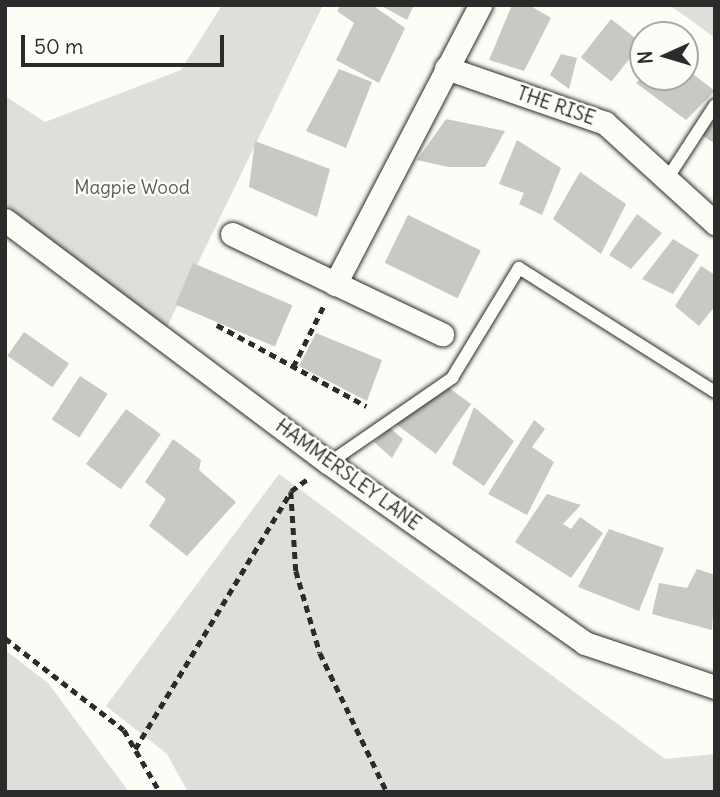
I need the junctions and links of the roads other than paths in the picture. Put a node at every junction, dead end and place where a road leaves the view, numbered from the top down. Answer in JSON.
{"nodes":[{"id":1,"x":480,"y":5,"type":"edge"},
{"id":2,"x":446,"y":68,"type":"junction"},
{"id":3,"x":715,"y":105,"type":"edge"},
{"id":4,"x":667,"y":179,"type":"junction"},
{"id":5,"x":5,"y":220,"type":"edge"},
{"id":6,"x":715,"y":223,"type":"edge"},
{"id":7,"x":232,"y":234,"type":"dead end"},
{"id":8,"x":335,"y":284,"type":"junction"},
{"id":9,"x":442,"y":334,"type":"dead end"},
{"id":10,"x":715,"y":392,"type":"edge"},
{"id":11,"x":329,"y":463,"type":"junction"},
{"id":12,"x":715,"y":687,"type":"edge"}],
"edges":[{"from":1,"to":2,"type":"street"},
{"from":2,"to":4,"type":"street","name":"THE RISE"},
{"from":2,"to":8,"type":"street"},
{"from":3,"to":4,"type":"lane"},
{"from":4,"to":6,"type":"street","name":"THE RISE"},
{"from":5,"to":11,"type":"street","name":"HAMMERSLEY LANE"},
{"from":7,"to":8,"type":"street"},
{"from":8,"to":9,"type":"street"},
{"from":10,"to":11,"type":"lane"},
{"from":11,"to":12,"type":"street","name":"HAMMERSLEY LANE"}]}
